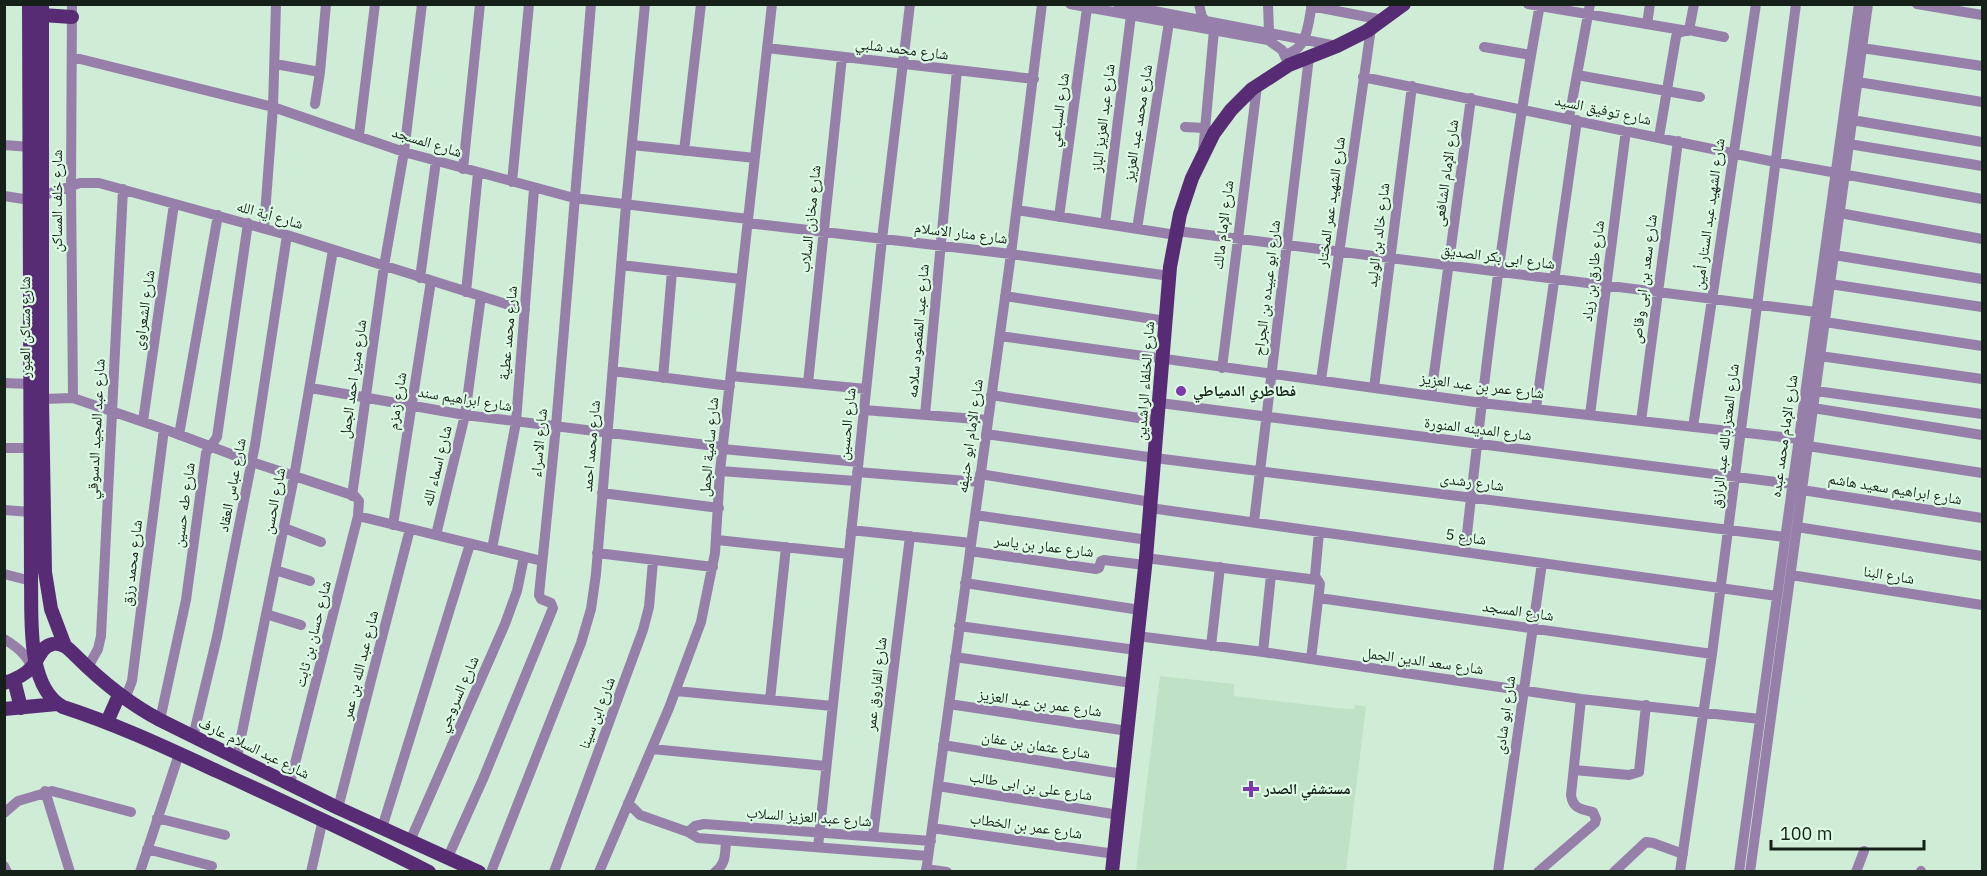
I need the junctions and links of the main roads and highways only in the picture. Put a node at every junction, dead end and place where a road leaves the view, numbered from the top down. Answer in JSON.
{"nodes":[{"id":1,"x":28,"y":4,"type":"edge"},
{"id":2,"x":1404,"y":4,"type":"edge"},
{"id":3,"x":42,"y":10,"type":"edge"},
{"id":4,"x":72,"y":11,"type":"edge"},
{"id":5,"x":36,"y":198,"type":"junction"},
{"id":6,"x":65,"y":646,"type":"junction"},
{"id":7,"x":34,"y":665,"type":"junction"},
{"id":8,"x":9,"y":681,"type":"edge"},
{"id":9,"x":122,"y":697,"type":"junction"},
{"id":10,"x":57,"y":704,"type":"junction"},
{"id":11,"x":21,"y":708,"type":"junction"},
{"id":12,"x":4,"y":709,"type":"edge"},
{"id":13,"x":107,"y":722,"type":"junction"},
{"id":14,"x":429,"y":872,"type":"edge"},
{"id":15,"x":479,"y":872,"type":"edge"},
{"id":16,"x":1112,"y":872,"type":"edge"}],
"edges":[{"from":1,"to":5,"type":"main road","name":"شارع مساكن العبور"},
{"from":2,"to":16,"type":"main road","name":"شارع الخلفاء الراشدين"},
{"from":3,"to":4,"type":"main road"},
{"from":3,"to":5,"type":"main road","name":"شارع مساكن العبور"},
{"from":5,"to":6,"type":"main road","name":"شارع مساكن العبور"},
{"from":5,"to":7,"type":"main road","name":"شارع مساكن العبور"},
{"from":6,"to":7,"type":"main road"},
{"from":6,"to":9,"type":"main road","name":"شارع عبد السلام عارف"},
{"from":7,"to":8,"type":"main road"},
{"from":7,"to":10,"type":"main road","name":"شارع مساكن العبور"},
{"from":8,"to":11,"type":"main road"},
{"from":9,"to":13,"type":"main road"},
{"from":9,"to":15,"type":"main road","name":"شارع عبد السلام عارف"},
{"from":10,"to":11,"type":"main road"},
{"from":10,"to":13,"type":"main road"},
{"from":11,"to":12,"type":"main road"},
{"from":13,"to":14,"type":"main road"}]}
